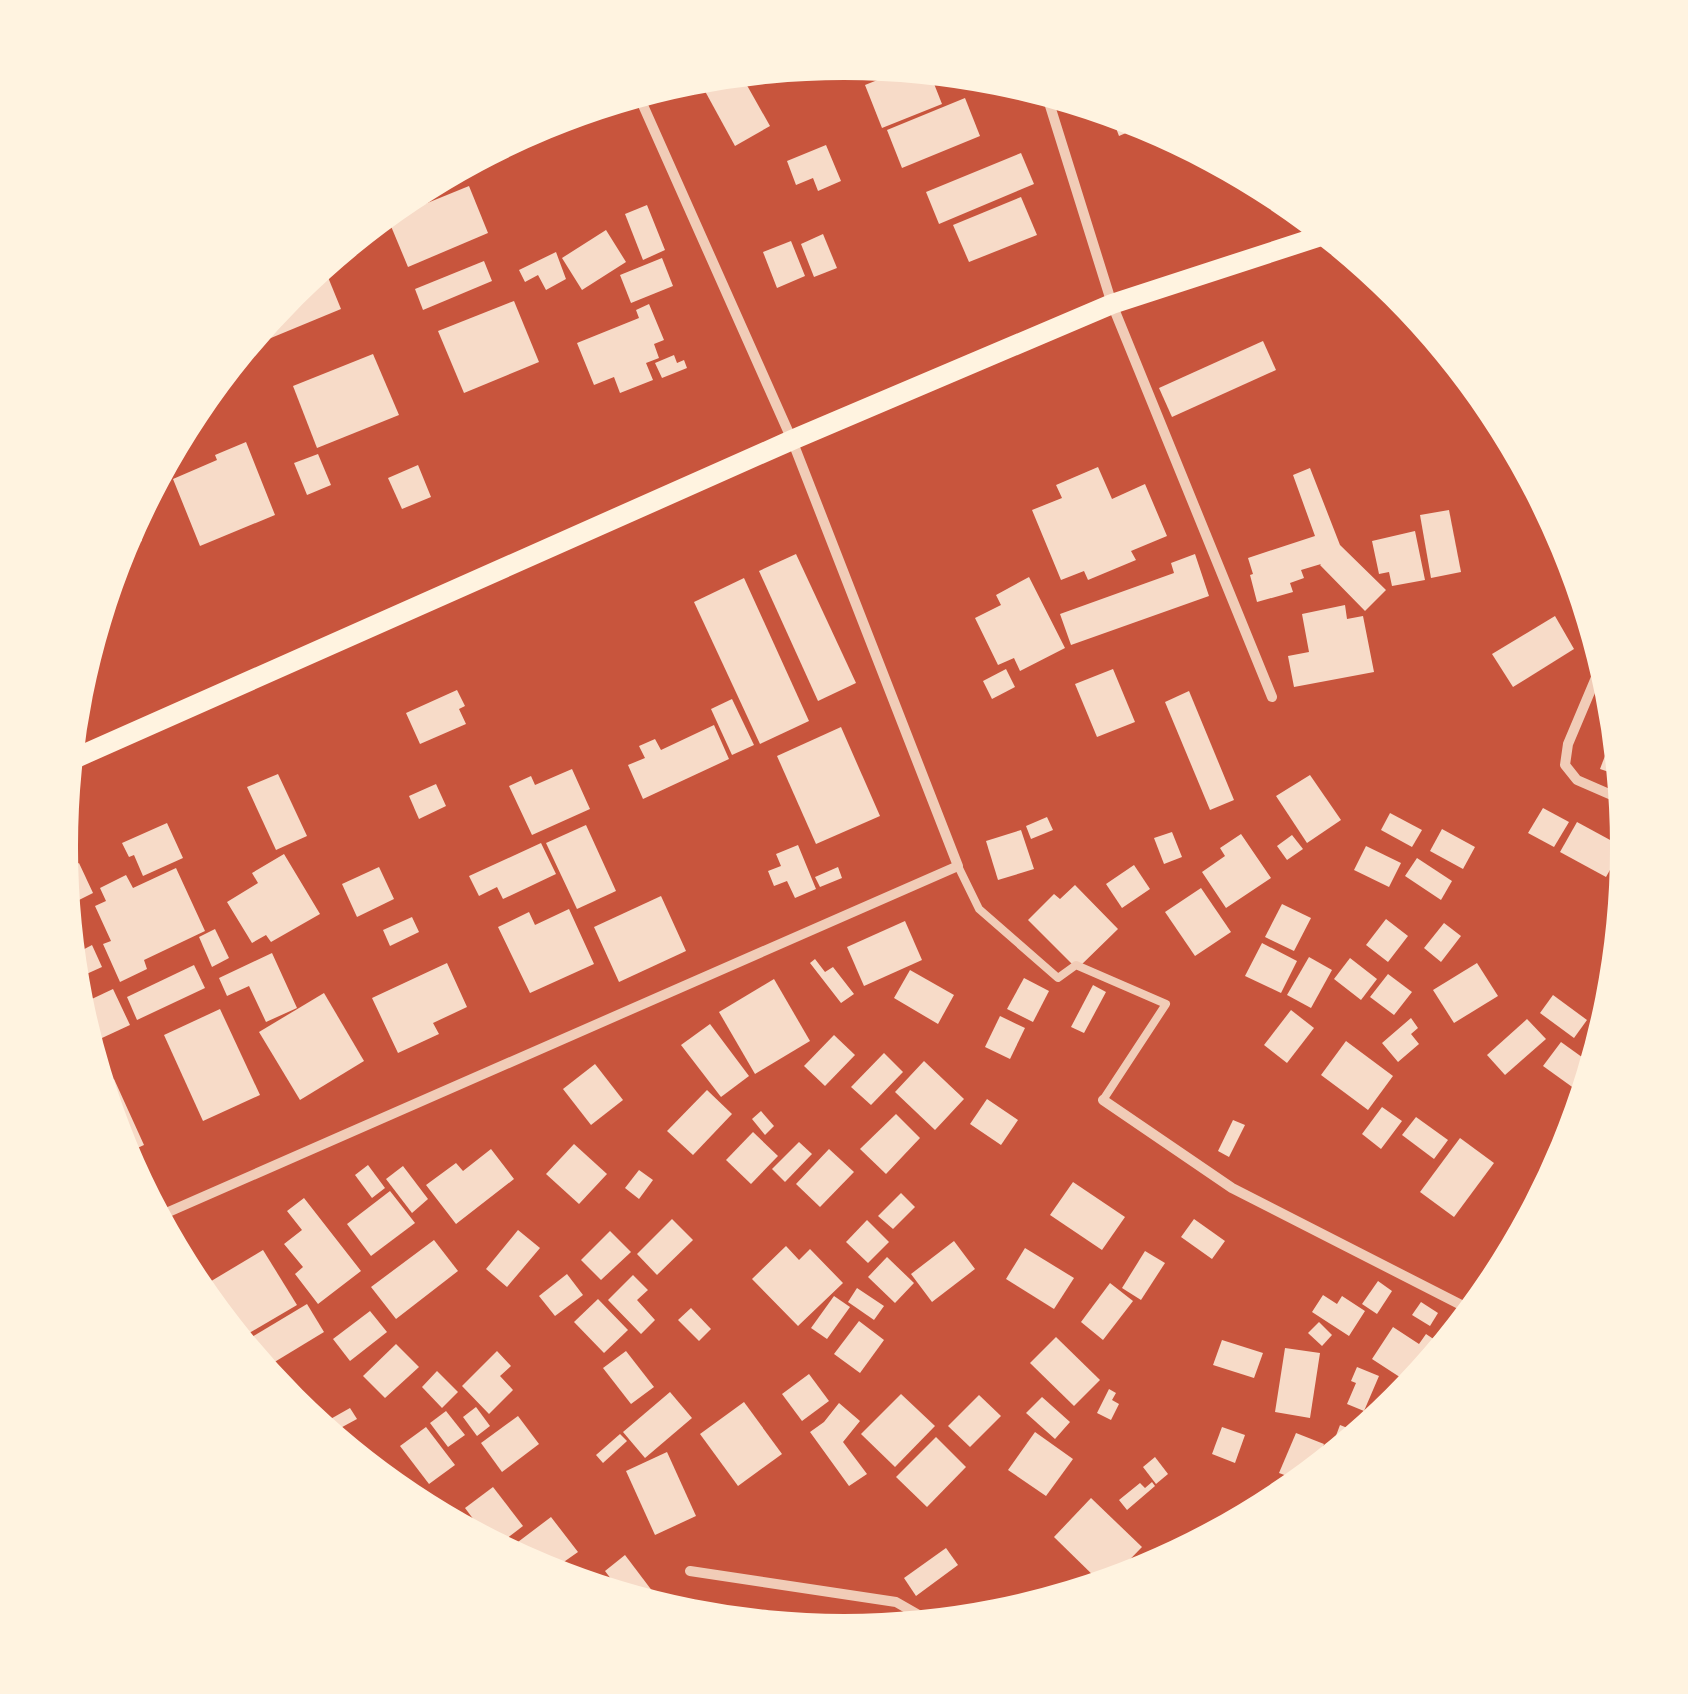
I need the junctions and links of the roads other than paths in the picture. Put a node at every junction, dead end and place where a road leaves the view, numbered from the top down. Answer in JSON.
{"nodes":[{"id":1,"x":644,"y":108,"type":"edge"},
{"id":2,"x":1051,"y":110,"type":"edge"},
{"id":3,"x":1311,"y":239,"type":"edge"},
{"id":4,"x":1112,"y":304,"type":"junction"},
{"id":5,"x":792,"y":440,"type":"junction"},
{"id":6,"x":1593,"y":685,"type":"edge"},
{"id":7,"x":1272,"y":697,"type":"dead end"},
{"id":8,"x":83,"y":754,"type":"edge"},
{"id":9,"x":1609,"y":794,"type":"edge"},
{"id":10,"x":958,"y":866,"type":"junction"},
{"id":11,"x":1103,"y":1100,"type":"joint"},
{"id":12,"x":170,"y":1211,"type":"edge"},
{"id":13,"x":1460,"y":1303,"type":"edge"},
{"id":14,"x":690,"y":1572,"type":"dead end"},
{"id":15,"x":910,"y":1610,"type":"edge"}],
"edges":[{"from":1,"to":5,"type":"street"},
{"from":2,"to":4,"type":"street"},
{"from":3,"to":4,"type":"main road"},
{"from":4,"to":5,"type":"main road"},
{"from":4,"to":7,"type":"street"},
{"from":5,"to":8,"type":"main road"},
{"from":5,"to":10,"type":"street"},
{"from":6,"to":9,"type":"street"},
{"from":10,"to":11,"type":"lane"},
{"from":10,"to":12,"type":"street"},
{"from":11,"to":13,"type":"street"},
{"from":14,"to":15,"type":"street"}]}
